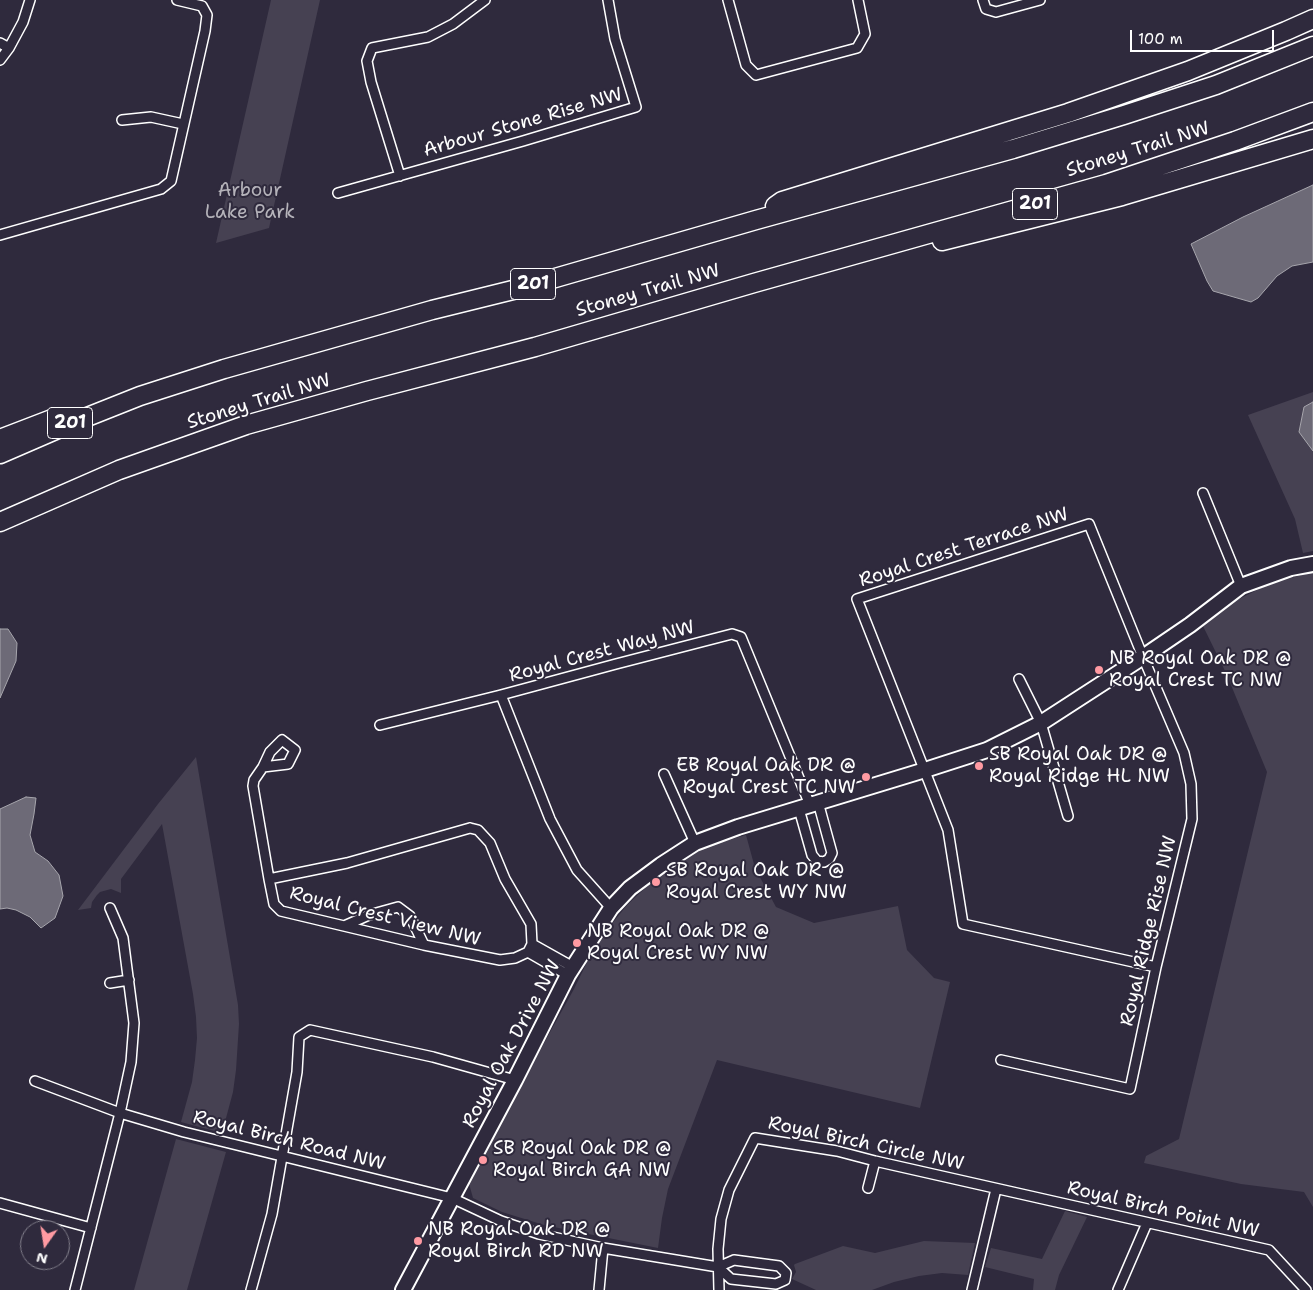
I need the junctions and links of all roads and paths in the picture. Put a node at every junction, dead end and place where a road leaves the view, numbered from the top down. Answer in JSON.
{"nodes":[{"id":1,"x":30,"y":0,"type":"edge"},
{"id":2,"x":177,"y":0,"type":"edge"},
{"id":3,"x":485,"y":0,"type":"edge"},
{"id":4,"x":608,"y":0,"type":"edge"},
{"id":5,"x":728,"y":0,"type":"edge"},
{"id":6,"x":858,"y":0,"type":"edge"},
{"id":7,"x":983,"y":0,"type":"edge"},
{"id":8,"x":1040,"y":0,"type":"edge"},
{"id":9,"x":1313,"y":19,"type":"edge"},
{"id":10,"x":0,"y":43,"type":"edge"},
{"id":11,"x":1313,"y":46,"type":"edge"},
{"id":12,"x":9,"y":48,"type":"junction"},
{"id":13,"x":0,"y":60,"type":"edge"},
{"id":14,"x":1313,"y":112,"type":"edge"},
{"id":15,"x":122,"y":120,"type":"dead end"},
{"id":16,"x":183,"y":124,"type":"junction"},
{"id":17,"x":1313,"y":139,"type":"edge"},
{"id":18,"x":400,"y":176,"type":"junction"},
{"id":19,"x":338,"y":192,"type":"dead end"},
{"id":20,"x":756,"y":220,"type":"junction"},
{"id":21,"x":0,"y":235,"type":"edge"},
{"id":22,"x":754,"y":282,"type":"junction"},
{"id":23,"x":140,"y":396,"type":"junction"},
{"id":24,"x":0,"y":439,"type":"edge"},
{"id":25,"x":0,"y":454,"type":"edge"},
{"id":26,"x":1202,"y":493,"type":"dead end"},
{"id":27,"x":0,"y":522,"type":"edge"},
{"id":28,"x":1313,"y":564,"type":"edge"},
{"id":29,"x":1241,"y":586,"type":"junction"},
{"id":30,"x":1143,"y":657,"type":"junction"},
{"id":31,"x":1018,"y":679,"type":"dead end"},
{"id":32,"x":501,"y":695,"type":"junction"},
{"id":33,"x":1041,"y":724,"type":"junction"},
{"id":34,"x":380,"y":726,"type":"dead end"},
{"id":35,"x":263,"y":768,"type":"dead end"},
{"id":36,"x":925,"y":770,"type":"junction"},
{"id":37,"x":664,"y":774,"type":"dead end"},
{"id":38,"x":809,"y":805,"type":"junction"},
{"id":39,"x":1068,"y":816,"type":"dead end"},
{"id":40,"x":695,"y":843,"type":"junction"},
{"id":41,"x":269,"y":879,"type":"junction"},
{"id":42,"x":110,"y":908,"type":"dead end"},
{"id":43,"x":611,"y":908,"type":"junction"},
{"id":44,"x":344,"y":926,"type":"junction"},
{"id":45,"x":532,"y":944,"type":"junction"},
{"id":46,"x":424,"y":945,"type":"junction"},
{"id":47,"x":528,"y":952,"type":"junction"},
{"id":48,"x":1156,"y":967,"type":"junction"},
{"id":49,"x":570,"y":971,"type":"junction"},
{"id":50,"x":129,"y":980,"type":"junction"},
{"id":51,"x":110,"y":983,"type":"dead end"},
{"id":52,"x":1001,"y":1060,"type":"dead end"},
{"id":53,"x":515,"y":1080,"type":"junction"},
{"id":54,"x":35,"y":1081,"type":"dead end"},
{"id":55,"x":120,"y":1113,"type":"junction"},
{"id":56,"x":281,"y":1156,"type":"junction"},
{"id":57,"x":875,"y":1161,"type":"junction"},
{"id":58,"x":868,"y":1188,"type":"dead end"},
{"id":59,"x":996,"y":1189,"type":"junction"},
{"id":60,"x":452,"y":1198,"type":"junction"},
{"id":61,"x":0,"y":1203,"type":"edge"},
{"id":62,"x":1147,"y":1223,"type":"junction"},
{"id":63,"x":91,"y":1228,"type":"junction"},
{"id":64,"x":603,"y":1248,"type":"junction"},
{"id":65,"x":718,"y":1266,"type":"junction"},
{"id":66,"x":75,"y":1290,"type":"edge"},
{"id":67,"x":251,"y":1290,"type":"edge"},
{"id":68,"x":403,"y":1290,"type":"edge"},
{"id":69,"x":599,"y":1290,"type":"edge"},
{"id":70,"x":719,"y":1290,"type":"edge"},
{"id":71,"x":972,"y":1290,"type":"edge"},
{"id":72,"x":1118,"y":1290,"type":"edge"},
{"id":73,"x":1306,"y":1290,"type":"edge"}],
"edges":[{"from":1,"to":12,"type":"street"},
{"from":2,"to":16,"type":"street"},
{"from":3,"to":18,"type":"street"},
{"from":4,"to":18,"type":"street","name":"Arbour Stone Rise NW"},
{"from":5,"to":6,"type":"street"},
{"from":7,"to":8,"type":"street"},
{"from":9,"to":20,"type":"highway"},
{"from":10,"to":12,"type":"street"},
{"from":11,"to":20,"type":"highway","name":"Stoney Trail NW","number":"201"},
{"from":12,"to":13,"type":"street"},
{"from":14,"to":22,"type":"highway","name":"Stoney Trail NW","number":"201"},
{"from":15,"to":16,"type":"street"},
{"from":16,"to":21,"type":"street"},
{"from":17,"to":22,"type":"highway"},
{"from":18,"to":19,"type":"street","name":"Arbour Stone Rise NW"},
{"from":20,"to":23,"type":"highway","name":"Stoney Trail NW","number":"201"},
{"from":22,"to":27,"type":"highway","name":"Stoney Trail NW","number":"201"},
{"from":23,"to":24,"type":"highway"},
{"from":23,"to":25,"type":"highway","name":"Stoney Trail NW","number":"201"},
{"from":26,"to":29,"type":"street"},
{"from":28,"to":29,"type":"street","name":"Royal Oak Drive NW"},
{"from":29,"to":30,"type":"street","name":"Royal Oak Drive NW"},
{"from":30,"to":33,"type":"street","name":"Royal Oak Drive NW"},
{"from":30,"to":36,"type":"street","name":"Royal Crest Terrace NW"},
{"from":30,"to":48,"type":"street","name":"Royal Ridge Rise NW"},
{"from":31,"to":33,"type":"street"},
{"from":32,"to":34,"type":"street"},
{"from":32,"to":38,"type":"street","name":"Royal Crest Way NW"},
{"from":32,"to":43,"type":"street","name":"Royal Crest Way NW"},
{"from":33,"to":36,"type":"street","name":"Royal Oak Drive NW"},
{"from":33,"to":39,"type":"street"},
{"from":35,"to":41,"type":"street"},
{"from":36,"to":38,"type":"street","name":"Royal Oak Drive NW"},
{"from":36,"to":48,"type":"street"},
{"from":37,"to":40,"type":"street"},
{"from":38,"to":38,"type":"street"},
{"from":38,"to":40,"type":"street","name":"Royal Oak Drive NW"},
{"from":40,"to":43,"type":"street","name":"Royal Oak Drive NW"},
{"from":41,"to":44,"type":"street","name":"Royal Crest View NW"},
{"from":41,"to":45,"type":"street","name":"Royal Crest View NW"},
{"from":42,"to":50,"type":"street"},
{"from":43,"to":49,"type":"street","name":"Royal Oak Drive NW"},
{"from":44,"to":46,"type":"street","name":"Royal Crest View NW"},
{"from":44,"to":46,"type":"street"},
{"from":45,"to":47,"type":"street"},
{"from":45,"to":49,"type":"street"},
{"from":46,"to":47,"type":"street","name":"Royal Crest View NW"},
{"from":47,"to":49,"type":"street"},
{"from":48,"to":52,"type":"street","name":"Royal Ridge Rise NW"},
{"from":49,"to":53,"type":"street","name":"Royal Oak Drive NW"},
{"from":50,"to":51,"type":"street"},
{"from":50,"to":55,"type":"street"},
{"from":53,"to":56,"type":"street"},
{"from":53,"to":60,"type":"street","name":"Royal Oak Drive NW"},
{"from":54,"to":55,"type":"street","name":"Royal Birch Road NW"},
{"from":55,"to":56,"type":"street","name":"Royal Birch Road NW"},
{"from":55,"to":63,"type":"street"},
{"from":56,"to":60,"type":"street","name":"Royal Birch Road NW"},
{"from":56,"to":67,"type":"street"},
{"from":57,"to":58,"type":"street"},
{"from":57,"to":59,"type":"street","name":"Royal Birch Circle NW"},
{"from":57,"to":65,"type":"street","name":"Royal Birch Circle NW"},
{"from":59,"to":62,"type":"street","name":"Royal Birch Point NW"},
{"from":59,"to":71,"type":"street"},
{"from":60,"to":64,"type":"street","name":"Royal Birch Road NW"},
{"from":60,"to":68,"type":"street","name":"Royal Oak Drive NW"},
{"from":61,"to":63,"type":"street"},
{"from":62,"to":72,"type":"street"},
{"from":62,"to":73,"type":"street","name":"Royal Birch Point NW"},
{"from":63,"to":66,"type":"street"},
{"from":64,"to":65,"type":"street","name":"Royal Birch Road NW"},
{"from":64,"to":69,"type":"street"},
{"from":65,"to":65,"type":"street"},
{"from":65,"to":70,"type":"street","name":"Royal Birch Circle NW"}]}
